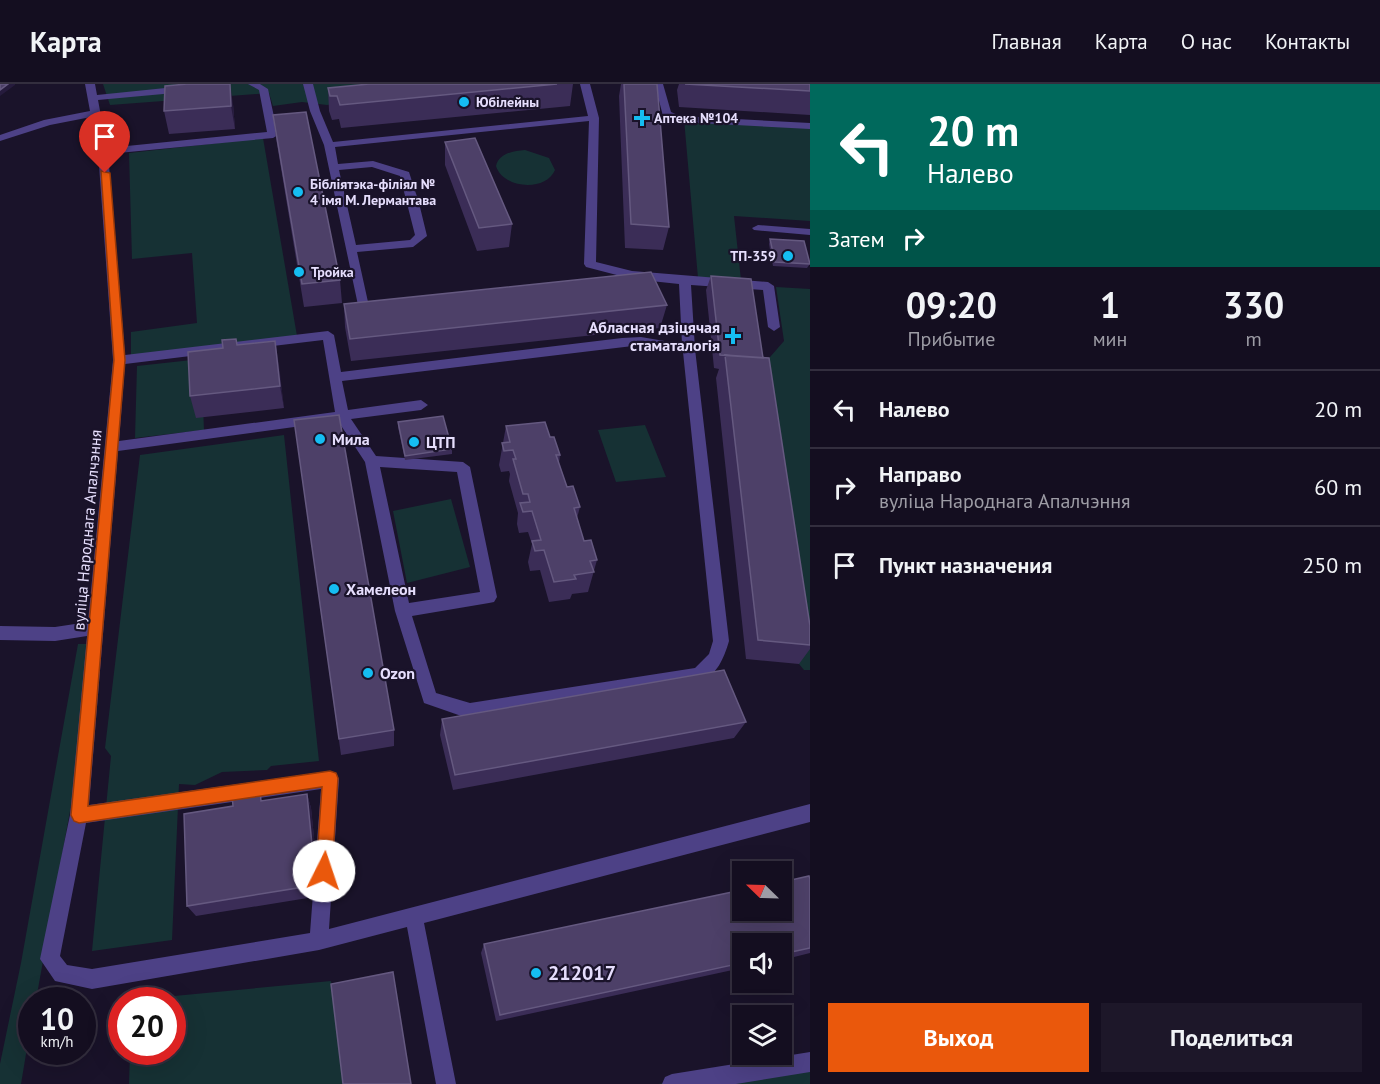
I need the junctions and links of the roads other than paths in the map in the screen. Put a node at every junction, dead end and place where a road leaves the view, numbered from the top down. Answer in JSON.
{"nodes":[{"id":1,"x":253,"y":84,"type":"edge"},
{"id":2,"x":308,"y":84,"type":"edge"},
{"id":3,"x":585,"y":84,"type":"edge"},
{"id":4,"x":630,"y":84,"type":"edge"},
{"id":5,"x":200,"y":87,"type":"edge"},
{"id":6,"x":91,"y":91,"type":"edge"},
{"id":7,"x":96,"y":113,"type":"junction"},
{"id":8,"x":594,"y":117,"type":"junction"},
{"id":9,"x":810,"y":126,"type":"edge"},
{"id":10,"x":0,"y":138,"type":"edge"},
{"id":11,"x":329,"y":145,"type":"junction"},
{"id":12,"x":103,"y":151,"type":"junction"},
{"id":13,"x":334,"y":167,"type":"junction"},
{"id":14,"x":758,"y":228,"type":"dead end"},
{"id":15,"x":810,"y":232,"type":"edge"},
{"id":16,"x":351,"y":249,"type":"junction"},
{"id":17,"x":685,"y":281,"type":"junction"},
{"id":18,"x":363,"y":302,"type":"edge"},
{"id":19,"x":774,"y":327,"type":"dead end"},
{"id":20,"x":689,"y":349,"type":"junction"},
{"id":21,"x":119,"y":360,"type":"junction"},
{"id":22,"x":335,"y":377,"type":"junction"},
{"id":23,"x":421,"y":405,"type":"dead end"},
{"id":24,"x":342,"y":416,"type":"junction"},
{"id":25,"x":113,"y":447,"type":"junction"},
{"id":26,"x":372,"y":461,"type":"junction"},
{"id":27,"x":403,"y":611,"type":"junction"},
{"id":28,"x":96,"y":628,"type":"junction"},
{"id":29,"x":0,"y":633,"type":"edge"},
{"id":30,"x":810,"y":813,"type":"edge"},
{"id":31,"x":79,"y":815,"type":"junction"},
{"id":32,"x":414,"y":917,"type":"junction"},
{"id":33,"x":319,"y":941,"type":"junction"},
{"id":34,"x":810,"y":1062,"type":"edge"},
{"id":35,"x":446,"y":1084,"type":"edge"},
{"id":36,"x":672,"y":1084,"type":"edge"}],
"edges":[{"from":1,"to":12,"type":"street"},
{"from":2,"to":11,"type":"street"},
{"from":3,"to":8,"type":"street"},
{"from":4,"to":9,"type":"street"},
{"from":5,"to":6,"type":"street"},
{"from":6,"to":7,"type":"street","name":"вуліца Народнага Апалчэння"},
{"from":7,"to":10,"type":"street"},
{"from":7,"to":12,"type":"street","name":"вуліца Народнага Апалчэння"},
{"from":8,"to":11,"type":"street"},
{"from":8,"to":17,"type":"street"},
{"from":11,"to":13,"type":"street"},
{"from":12,"to":21,"type":"street","name":"вуліца Народнага Апалчэння"},
{"from":13,"to":16,"type":"street"},
{"from":13,"to":16,"type":"street"},
{"from":14,"to":15,"type":"street"},
{"from":16,"to":18,"type":"street"},
{"from":17,"to":19,"type":"street"},
{"from":17,"to":20,"type":"street"},
{"from":20,"to":22,"type":"street"},
{"from":20,"to":27,"type":"street"},
{"from":21,"to":22,"type":"street"},
{"from":21,"to":25,"type":"street","name":"вуліца Народнага Апалчэння"},
{"from":22,"to":24,"type":"street"},
{"from":23,"to":24,"type":"street"},
{"from":24,"to":25,"type":"street"},
{"from":24,"to":26,"type":"street"},
{"from":25,"to":28,"type":"street","name":"вуліца Народнага Апалчэння"},
{"from":26,"to":27,"type":"street"},
{"from":26,"to":27,"type":"street"},
{"from":28,"to":29,"type":"street"},
{"from":28,"to":31,"type":"street","name":"вуліца Народнага Апалчэння"},
{"from":30,"to":32,"type":"street"},
{"from":31,"to":33,"type":"street"},
{"from":31,"to":33,"type":"street","name":"вуліца Народнага Апалчэння"},
{"from":32,"to":33,"type":"street"},
{"from":32,"to":35,"type":"street"},
{"from":34,"to":36,"type":"street"}]}
